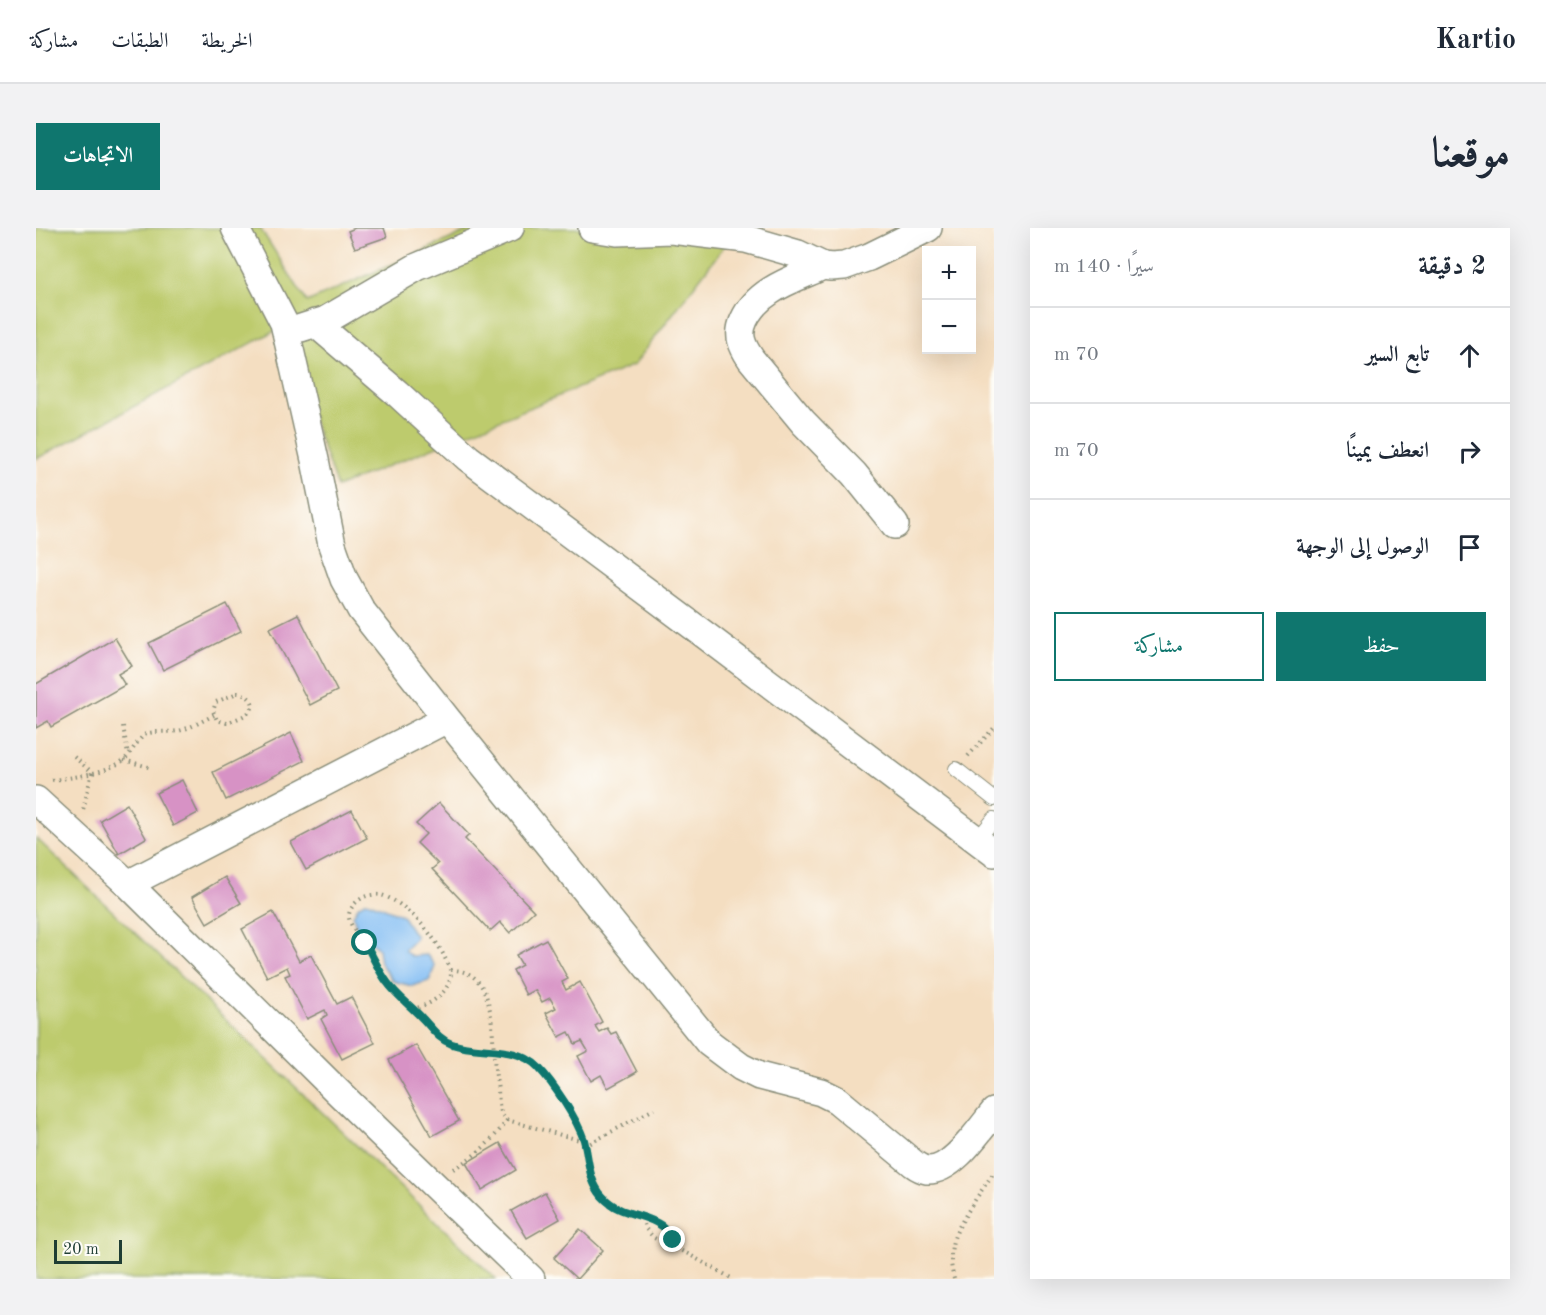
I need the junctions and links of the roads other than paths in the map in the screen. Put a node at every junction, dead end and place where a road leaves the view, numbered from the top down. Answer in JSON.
{"nodes":[{"id":1,"x":235,"y":228,"type":"edge"},
{"id":2,"x":510,"y":228,"type":"edge"},
{"id":3,"x":592,"y":228,"type":"edge"},
{"id":4,"x":928,"y":228,"type":"edge"},
{"id":5,"x":823,"y":266,"type":"junction"},
{"id":6,"x":315,"y":323,"type":"junction"},
{"id":7,"x":286,"y":333,"type":"junction"},
{"id":8,"x":896,"y":525,"type":"dead end"},
{"id":9,"x":447,"y":719,"type":"junction"},
{"id":10,"x":956,"y":769,"type":"road end"},
{"id":11,"x":42,"y":790,"type":"edge"},
{"id":12,"x":994,"y":799,"type":"edge"},
{"id":13,"x":994,"y":819,"type":"edge"},
{"id":14,"x":986,"y":847,"type":"edge"},
{"id":15,"x":128,"y":884,"type":"junction"},
{"id":16,"x":994,"y":1112,"type":"edge"},
{"id":17,"x":531,"y":1279,"type":"edge"}],
"edges":[{"from":1,"to":7,"type":"street"},
{"from":2,"to":6,"type":"street"},
{"from":3,"to":5,"type":"street"},
{"from":4,"to":5,"type":"street"},
{"from":5,"to":8,"type":"street"},
{"from":6,"to":7,"type":"street"},
{"from":6,"to":14,"type":"street"},
{"from":7,"to":9,"type":"street"},
{"from":9,"to":15,"type":"street"},
{"from":9,"to":16,"type":"street"},
{"from":10,"to":12,"type":"lane"},
{"from":11,"to":15,"type":"street"},
{"from":13,"to":14,"type":"lane"},
{"from":15,"to":17,"type":"street"}]}
